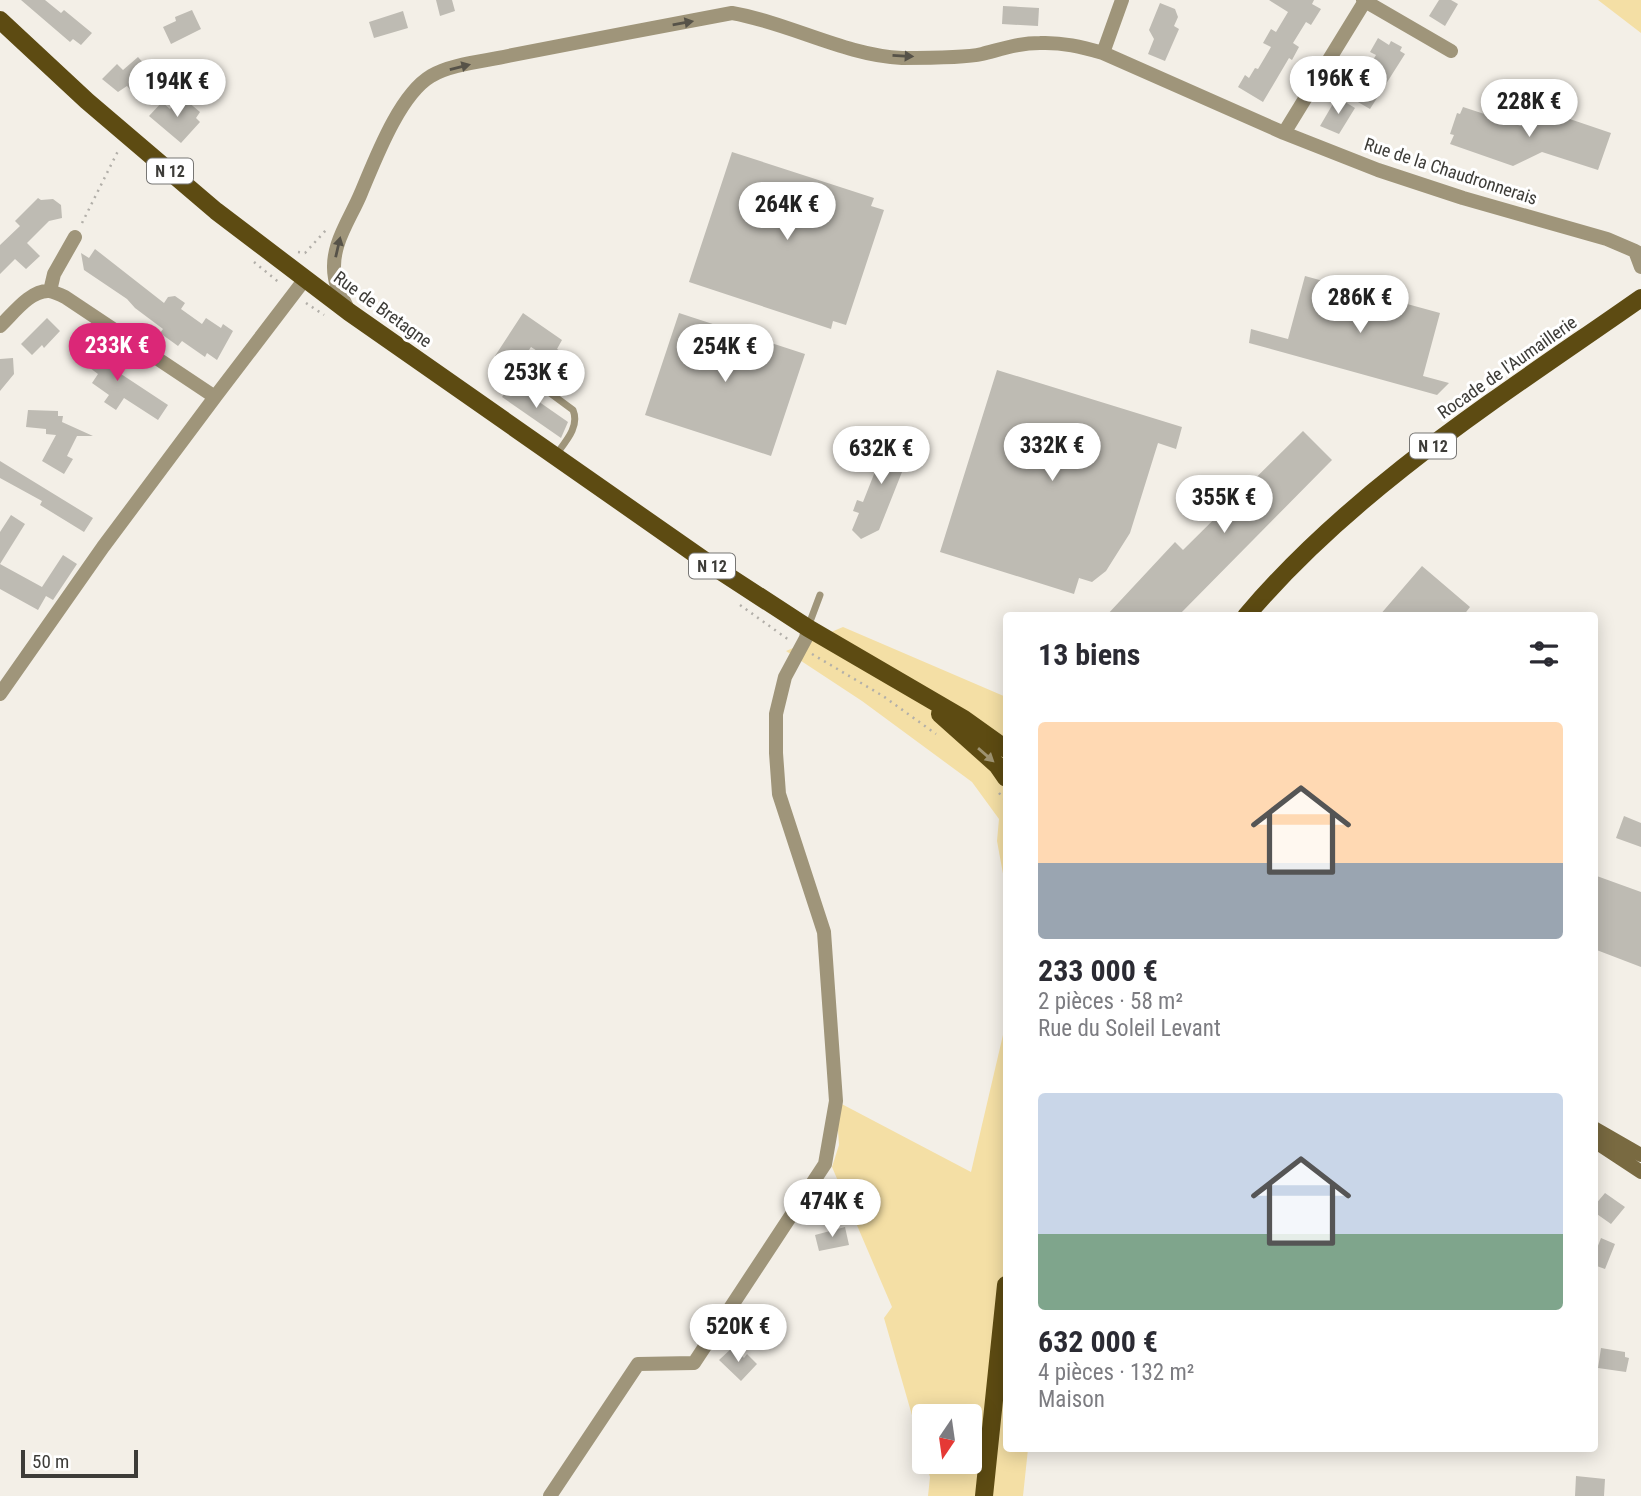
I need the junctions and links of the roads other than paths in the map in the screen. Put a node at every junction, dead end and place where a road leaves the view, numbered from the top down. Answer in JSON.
{"nodes":[{"id":1,"x":1122,"y":0,"type":"edge"},
{"id":2,"x":1364,"y":0,"type":"edge"},
{"id":3,"x":4,"y":30,"type":"edge"},
{"id":4,"x":1451,"y":51,"type":"dead end"},
{"id":5,"x":1103,"y":53,"type":"junction"},
{"id":6,"x":1284,"y":133,"type":"junction"},
{"id":7,"x":75,"y":237,"type":"road end"},
{"id":8,"x":1638,"y":253,"type":"edge"},
{"id":9,"x":1641,"y":267,"type":"edge"},
{"id":10,"x":305,"y":279,"type":"junction"},
{"id":11,"x":50,"y":291,"type":"junction"},
{"id":12,"x":1640,"y":296,"type":"edge"},
{"id":13,"x":349,"y":312,"type":"junction"},
{"id":14,"x":0,"y":326,"type":"edge"},
{"id":15,"x":527,"y":376,"type":"dead end"},
{"id":16,"x":215,"y":397,"type":"junction"},
{"id":17,"x":555,"y":457,"type":"junction"},
{"id":18,"x":820,"y":595,"type":"dead end"},
{"id":19,"x":1250,"y":612,"type":"edge"},
{"id":20,"x":808,"y":628,"type":"junction"},
{"id":21,"x":874,"y":668,"type":"junction"},
{"id":22,"x":0,"y":694,"type":"edge"},
{"id":23,"x":1003,"y":747,"type":"edge"},
{"id":24,"x":1003,"y":774,"type":"edge"},
{"id":25,"x":1598,"y":1130,"type":"edge"},
{"id":26,"x":1598,"y":1144,"type":"edge"},
{"id":27,"x":1641,"y":1155,"type":"edge"},
{"id":28,"x":1641,"y":1171,"type":"edge"},
{"id":29,"x":1003,"y":1314,"type":"edge"},
{"id":30,"x":550,"y":1496,"type":"edge"},
{"id":31,"x":984,"y":1496,"type":"edge"}],
"edges":[{"from":1,"to":5,"type":"street"},
{"from":2,"to":4,"type":"street"},
{"from":2,"to":6,"type":"street"},
{"from":3,"to":10,"type":"main road","name":"Rue de Bretagne","number":"N 12"},
{"from":5,"to":6,"type":"street","name":"Rue de la Chaudronnerais"},
{"from":13,"to":5,"type":"street","name":"Rue de la Chaudronnerais","one_way":true},
{"from":6,"to":8,"type":"street","name":"Rue de la Chaudronnerais"},
{"from":7,"to":11,"type":"street"},
{"from":8,"to":9,"type":"street","name":"Rue de la Chaudronnerais"},
{"from":10,"to":13,"type":"main road","name":"Rue de Bretagne","number":"N 12"},
{"from":10,"to":16,"type":"street"},
{"from":11,"to":14,"type":"street"},
{"from":11,"to":16,"type":"street"},
{"from":12,"to":19,"type":"main road","name":"Rocade de l'Aumaillerie","number":"N 12"},
{"from":13,"to":17,"type":"main road","name":"Rue de Bretagne","number":"N 12"},
{"from":15,"to":17,"type":"lane"},
{"from":16,"to":22,"type":"street"},
{"from":17,"to":20,"type":"main road","name":"Rue de Bretagne","number":"N 12"},
{"from":18,"to":20,"type":"lane"},
{"from":20,"to":21,"type":"main road","name":"Rue de Bretagne","number":"N 12"},
{"from":20,"to":30,"type":"street"},
{"from":21,"to":23,"type":"main road","name":"Rue de Bretagne","number":"N 12"},
{"from":21,"to":24,"type":"main road","name":"Rue de Bretagne","number":"N 12","one_way":true},
{"from":25,"to":27,"type":"main road"},
{"from":26,"to":28,"type":"main road"},
{"from":29,"to":31,"type":"main road"}]}
